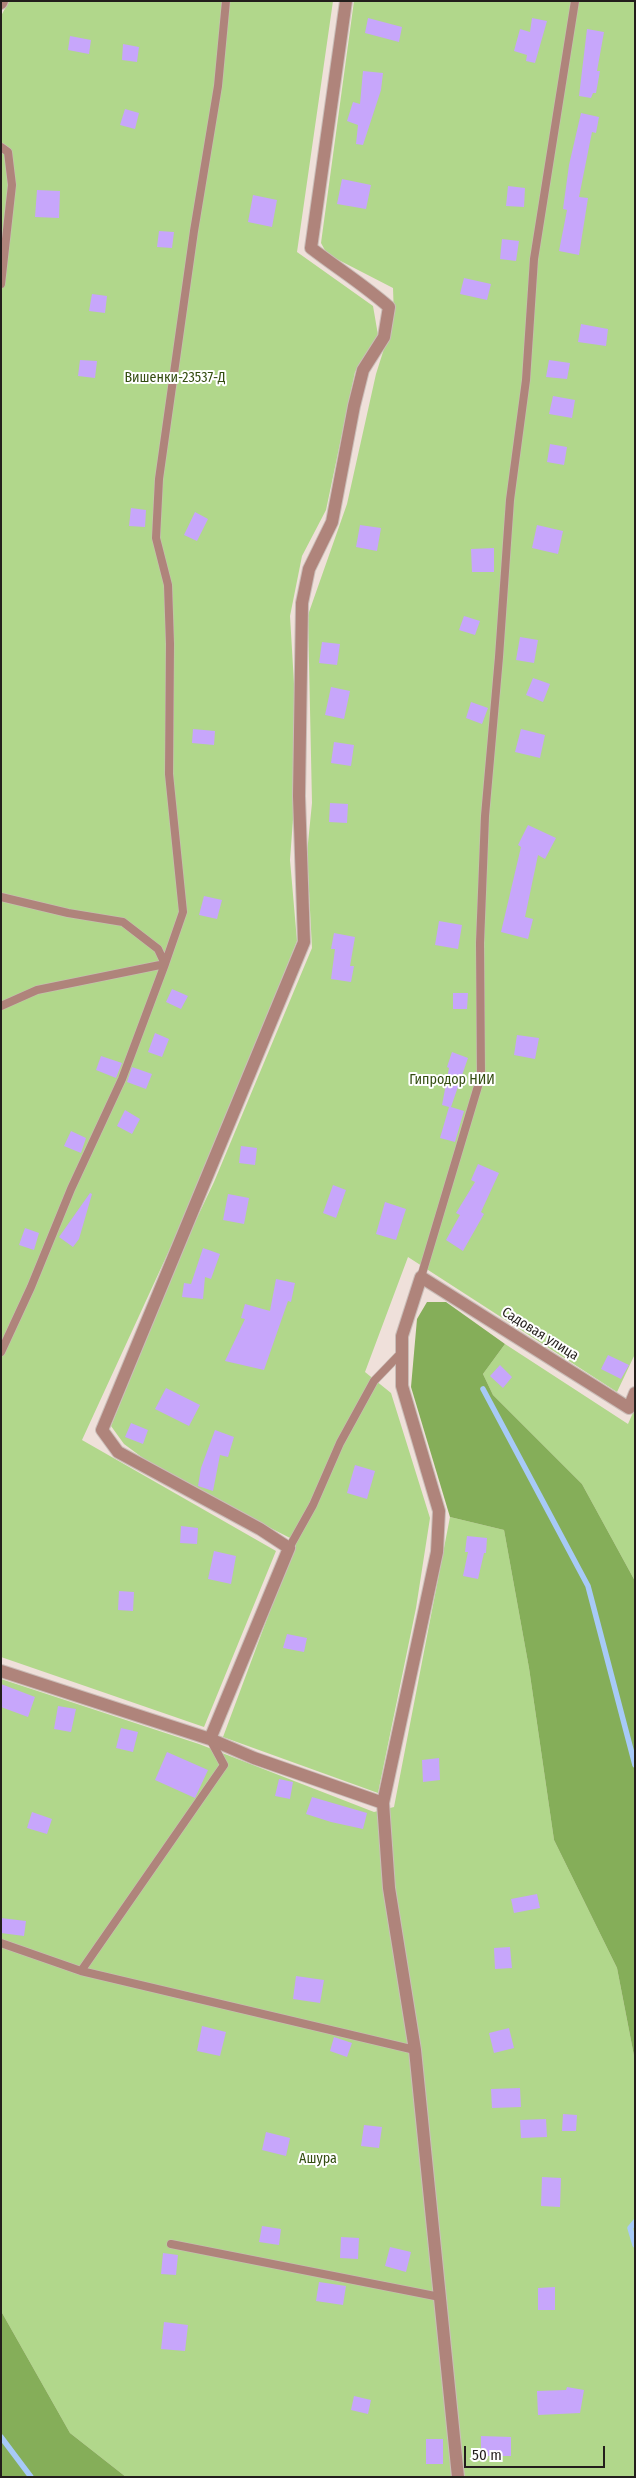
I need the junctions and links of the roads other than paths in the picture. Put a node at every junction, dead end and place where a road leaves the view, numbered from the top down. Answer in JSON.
{"nodes":[{"id":1,"x":226,"y":1,"type":"edge"},
{"id":2,"x":346,"y":1,"type":"edge"},
{"id":3,"x":575,"y":1,"type":"edge"},
{"id":4,"x":1,"y":147,"type":"edge"},
{"id":5,"x":1,"y":284,"type":"edge"},
{"id":6,"x":1,"y":897,"type":"edge"},
{"id":7,"x":165,"y":964,"type":"junction"},
{"id":8,"x":1,"y":1006,"type":"edge"},
{"id":9,"x":421,"y":1277,"type":"junction"},
{"id":10,"x":1,"y":1352,"type":"edge"},
{"id":11,"x":402,"y":1352,"type":"junction"},
{"id":12,"x":635,"y":1393,"type":"edge"},
{"id":13,"x":632,"y":1410,"type":"edge"},
{"id":14,"x":289,"y":1548,"type":"junction"},
{"id":15,"x":1,"y":1671,"type":"edge"},
{"id":16,"x":210,"y":1739,"type":"junction"},
{"id":17,"x":383,"y":1803,"type":"junction"},
{"id":18,"x":1,"y":1943,"type":"edge"},
{"id":19,"x":81,"y":1971,"type":"junction"},
{"id":20,"x":415,"y":2050,"type":"junction"},
{"id":21,"x":171,"y":2244,"type":"dead end"},
{"id":22,"x":440,"y":2297,"type":"junction"},
{"id":23,"x":458,"y":2477,"type":"edge"}],
"edges":[{"from":1,"to":7,"type":"lane"},
{"from":2,"to":14,"type":"street"},
{"from":3,"to":9,"type":"lane"},
{"from":4,"to":5,"type":"lane"},
{"from":6,"to":7,"type":"lane"},
{"from":7,"to":8,"type":"lane"},
{"from":7,"to":10,"type":"lane"},
{"from":9,"to":11,"type":"street"},
{"from":9,"to":13,"type":"street","name":"Садовая улица"},
{"from":11,"to":14,"type":"lane"},
{"from":11,"to":17,"type":"street"},
{"from":12,"to":13,"type":"street","name":"Садовая улица"},
{"from":14,"to":16,"type":"street"},
{"from":15,"to":16,"type":"street"},
{"from":16,"to":17,"type":"street"},
{"from":16,"to":19,"type":"lane"},
{"from":17,"to":20,"type":"street"},
{"from":18,"to":19,"type":"lane"},
{"from":19,"to":20,"type":"lane"},
{"from":20,"to":22,"type":"street"},
{"from":21,"to":22,"type":"lane"},
{"from":22,"to":23,"type":"street"}]}
